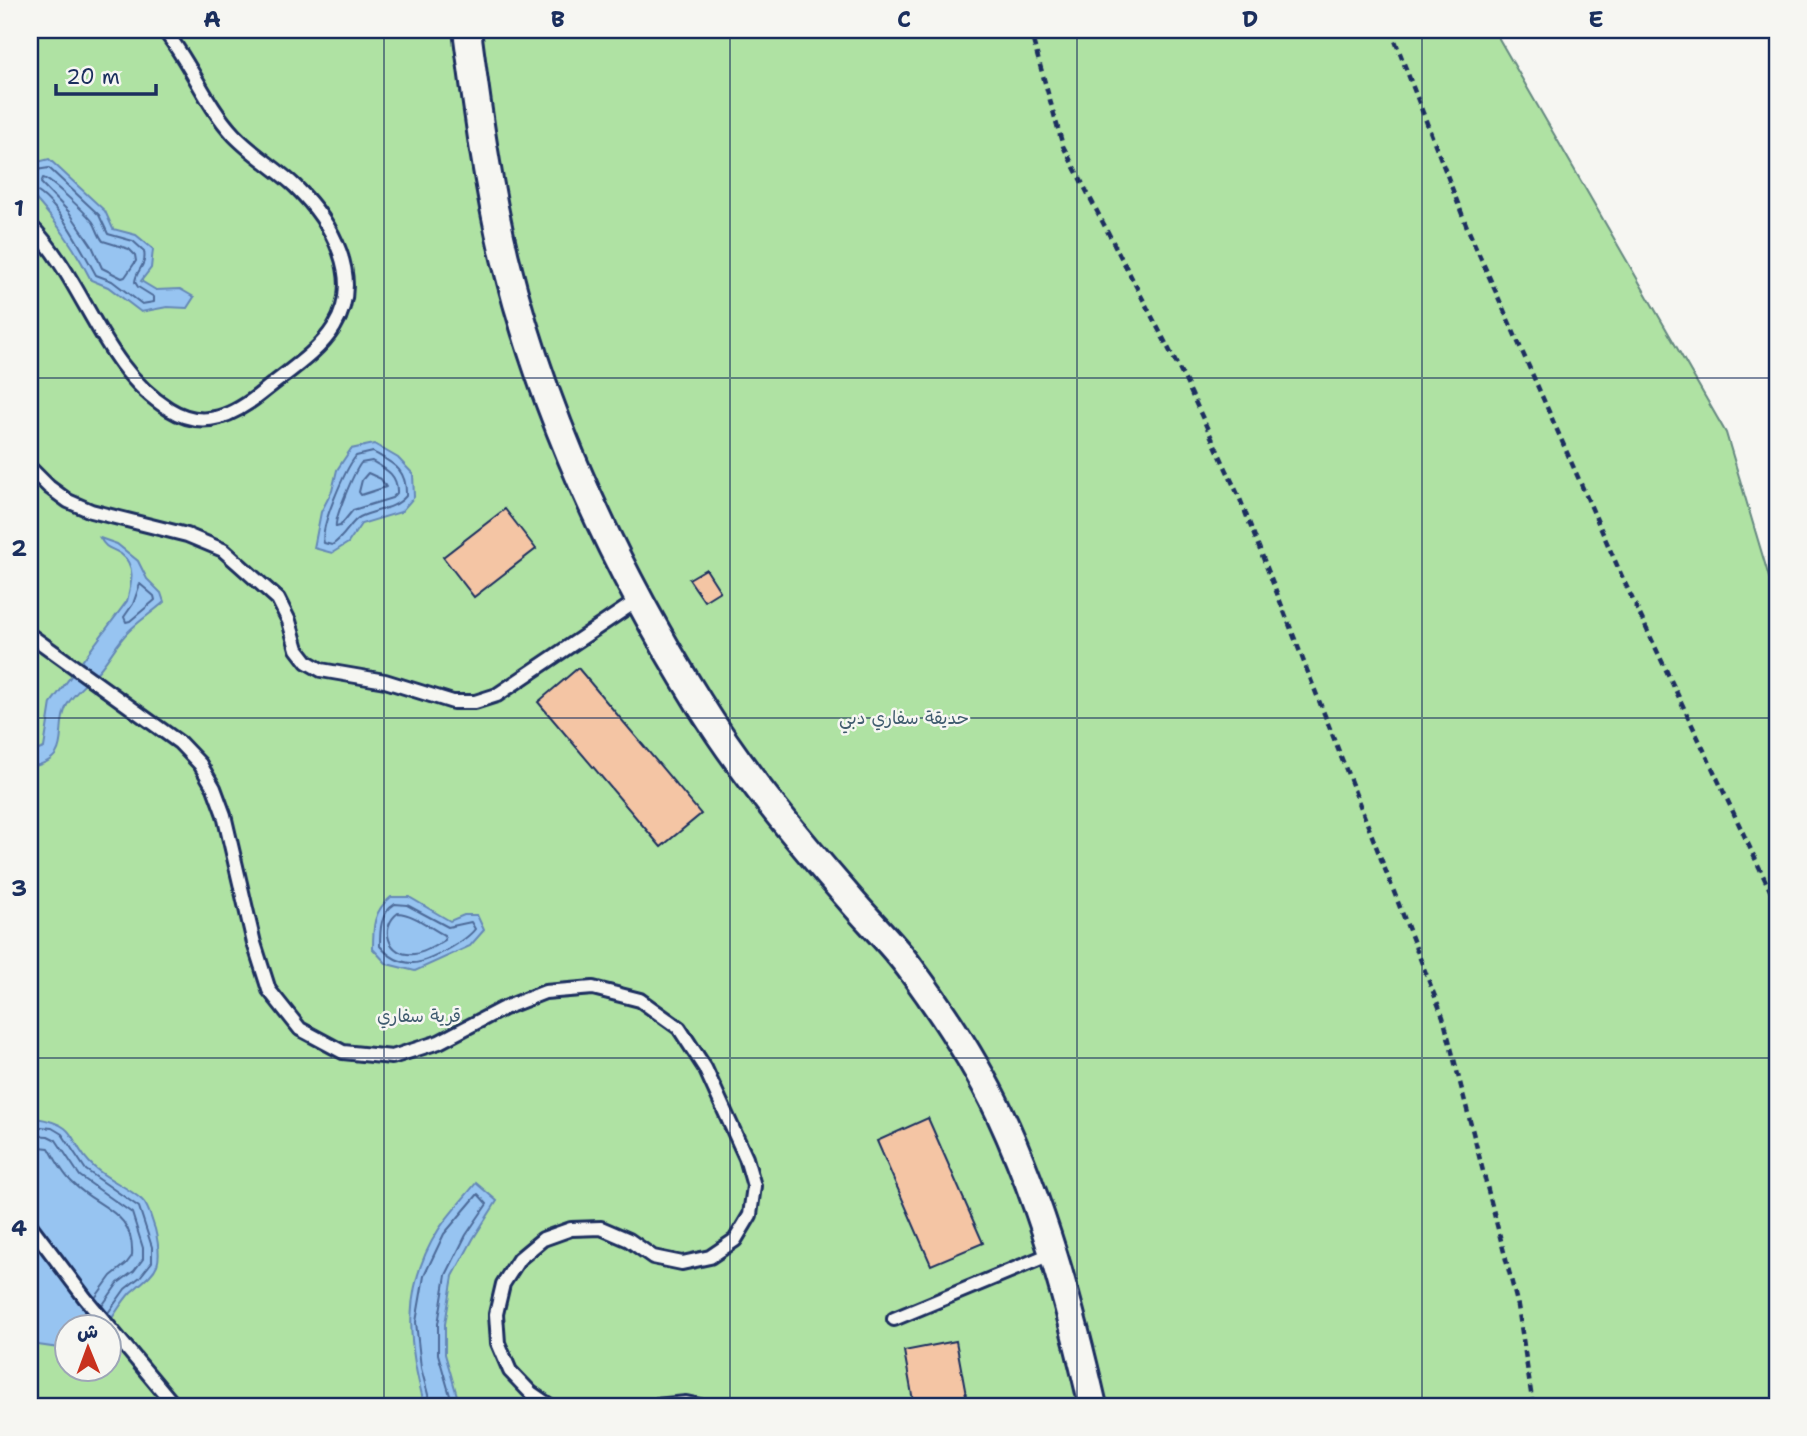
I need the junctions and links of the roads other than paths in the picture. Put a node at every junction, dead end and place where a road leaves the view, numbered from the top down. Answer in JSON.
{"nodes":[{"id":1,"x":164,"y":30,"type":"edge"},
{"id":2,"x":467,"y":30,"type":"edge"},
{"id":3,"x":30,"y":225,"type":"edge"},
{"id":4,"x":30,"y":468,"type":"edge"},
{"id":5,"x":638,"y":600,"type":"junction"},
{"id":6,"x":30,"y":635,"type":"edge"},
{"id":7,"x":30,"y":1225,"type":"edge"},
{"id":8,"x":1053,"y":1253,"type":"junction"},
{"id":9,"x":894,"y":1319,"type":"dead end"},
{"id":10,"x":175,"y":1406,"type":"edge"},
{"id":11,"x":550,"y":1406,"type":"edge"},
{"id":12,"x":656,"y":1406,"type":"edge"},
{"id":13,"x":700,"y":1406,"type":"edge"},
{"id":14,"x":1093,"y":1406,"type":"edge"}],
"edges":[{"from":1,"to":3,"type":"lane"},
{"from":2,"to":5,"type":"street"},
{"from":4,"to":5,"type":"lane"},
{"from":5,"to":8,"type":"street"},
{"from":6,"to":11,"type":"lane"},
{"from":7,"to":10,"type":"lane"},
{"from":8,"to":9,"type":"lane"},
{"from":8,"to":14,"type":"street"},
{"from":12,"to":13,"type":"lane"}]}
